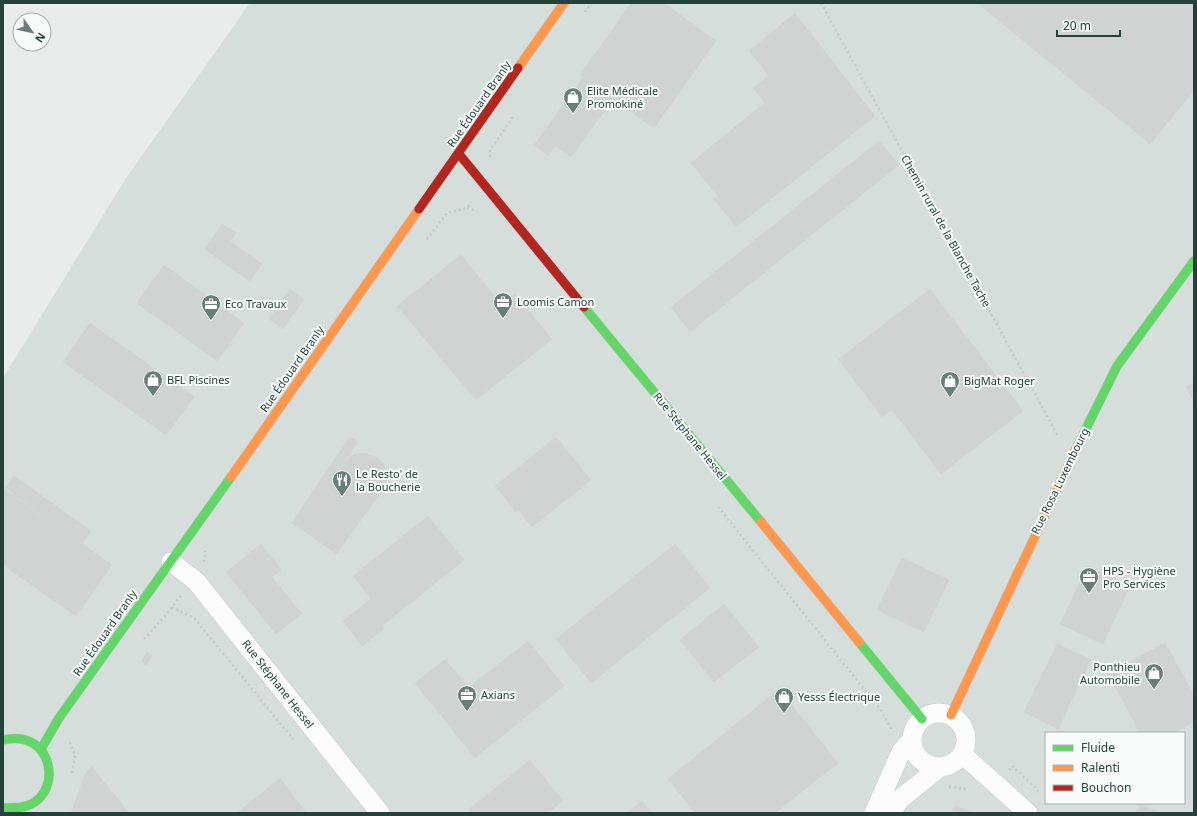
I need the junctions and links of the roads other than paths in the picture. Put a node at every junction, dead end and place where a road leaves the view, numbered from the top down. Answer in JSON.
{"nodes":[{"id":1,"x":564,"y":3,"type":"edge"},
{"id":2,"x":459,"y":154,"type":"junction"},
{"id":3,"x":1194,"y":262,"type":"edge"},
{"id":4,"x":171,"y":562,"type":"junction"},
{"id":5,"x":951,"y":715,"type":"junction"},
{"id":6,"x":922,"y":718,"type":"junction"},
{"id":7,"x":3,"y":740,"type":"edge"},
{"id":8,"x":912,"y":740,"type":"junction"},
{"id":9,"x":41,"y":749,"type":"junction"},
{"id":10,"x":962,"y":754,"type":"junction"},
{"id":11,"x":940,"y":767,"type":"junction"},
{"id":12,"x":3,"y":808,"type":"edge"},
{"id":13,"x":25,"y":811,"type":"edge"},
{"id":14,"x":380,"y":813,"type":"edge"},
{"id":15,"x":874,"y":813,"type":"edge"},
{"id":16,"x":892,"y":813,"type":"edge"},
{"id":17,"x":1028,"y":813,"type":"edge"}],
"edges":[{"from":1,"to":2,"type":"street","name":"Rue Édouard Branly"},
{"from":2,"to":4,"type":"street","name":"Rue Édouard Branly"},
{"from":2,"to":6,"type":"street","name":"Rue Stéphane Hessel"},
{"from":3,"to":5,"type":"street","name":"Rue Rosa Luxembourg"},
{"from":4,"to":9,"type":"street","name":"Rue Édouard Branly"},
{"from":4,"to":14,"type":"street","name":"Rue Stéphane Hessel"},
{"from":5,"to":6,"type":"street"},
{"from":5,"to":10,"type":"street"},
{"from":6,"to":8,"type":"street"},
{"from":7,"to":9,"type":"street"},
{"from":8,"to":11,"type":"street"},
{"from":8,"to":15,"type":"street"},
{"from":9,"to":13,"type":"street"},
{"from":10,"to":11,"type":"street"},
{"from":10,"to":17,"type":"street"},
{"from":11,"to":16,"type":"street"},
{"from":12,"to":13,"type":"street"}]}
